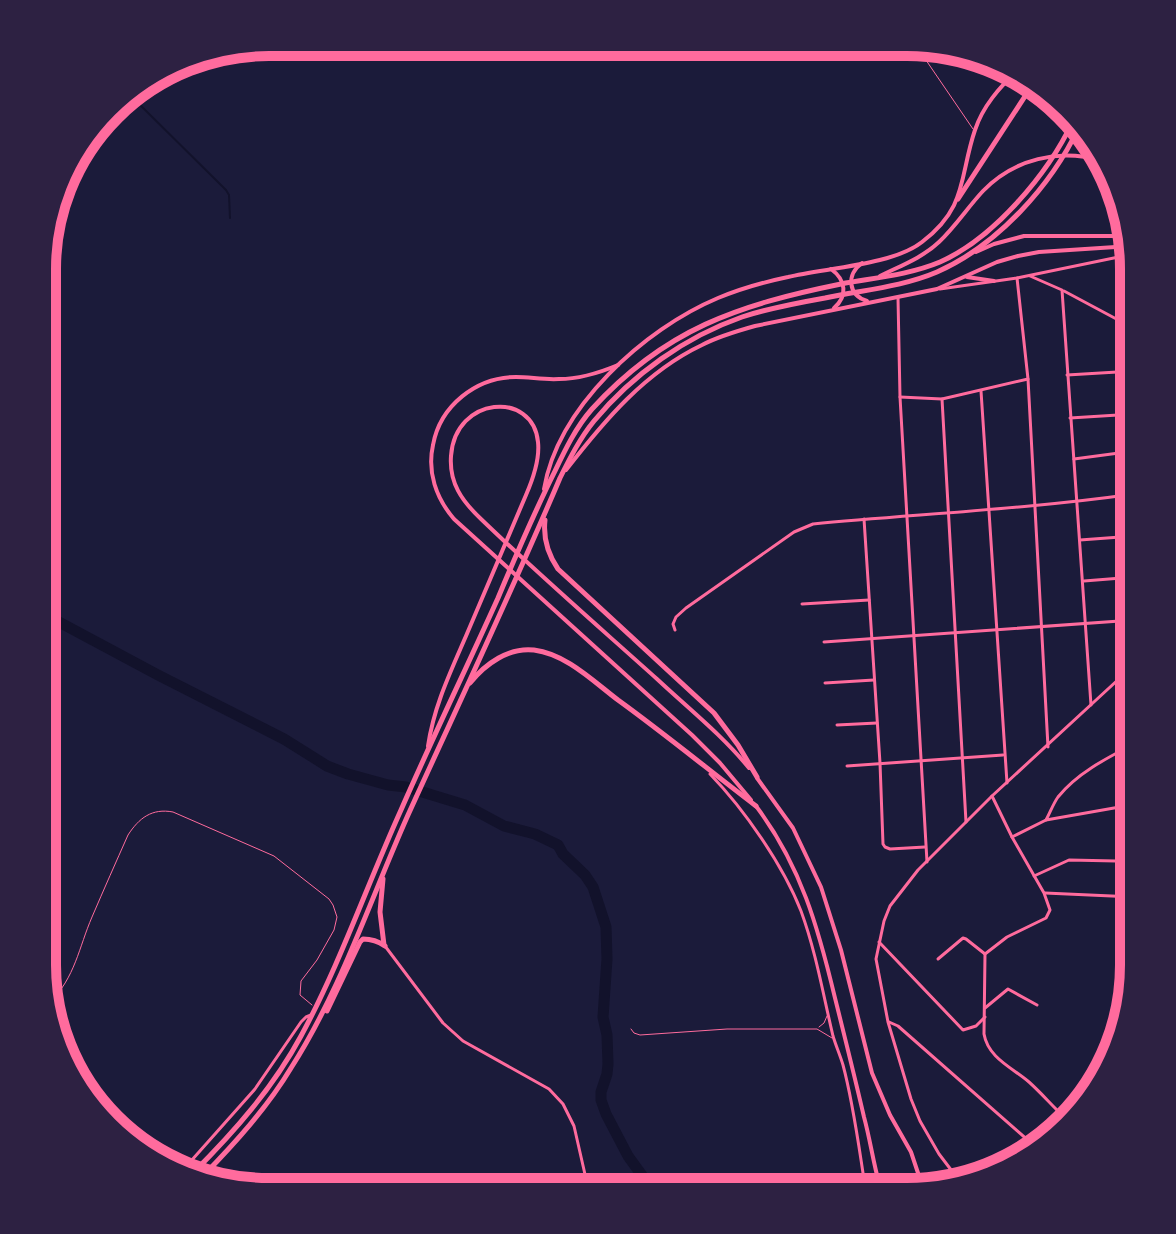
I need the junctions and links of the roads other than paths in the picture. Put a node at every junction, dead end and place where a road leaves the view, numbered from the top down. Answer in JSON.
{"nodes":[{"id":1,"x":924,"y":57,"type":"edge"},
{"id":2,"x":1007,"y":82,"type":"edge"},
{"id":3,"x":1027,"y":93,"type":"edge"},
{"id":4,"x":1069,"y":130,"type":"edge"},
{"id":5,"x":975,"y":131,"type":"junction"},
{"id":6,"x":1075,"y":137,"type":"edge"},
{"id":7,"x":1087,"y":157,"type":"edge"},
{"id":8,"x":958,"y":199,"type":"junction"},
{"id":9,"x":1117,"y":236,"type":"edge"},
{"id":10,"x":1119,"y":247,"type":"edge"},
{"id":11,"x":962,"y":257,"type":"junction"},
{"id":12,"x":1120,"y":257,"type":"edge"},
{"id":13,"x":864,"y":262,"type":"junction"},
{"id":14,"x":829,"y":268,"type":"junction"},
{"id":15,"x":880,"y":276,"type":"junction"},
{"id":16,"x":1030,"y":276,"type":"junction"},
{"id":17,"x":964,"y":277,"type":"junction"},
{"id":18,"x":1017,"y":278,"type":"junction"},
{"id":19,"x":994,"y":281,"type":"junction"},
{"id":20,"x":937,"y":289,"type":"junction"},
{"id":21,"x":1062,"y":290,"type":"junction"},
{"id":22,"x":898,"y":298,"type":"junction"},
{"id":23,"x":873,"y":302,"type":"junction"},
{"id":24,"x":829,"y":310,"type":"junction"},
{"id":25,"x":1120,"y":321,"type":"edge"},
{"id":26,"x":618,"y":365,"type":"junction"},
{"id":27,"x":1120,"y":372,"type":"edge"},
{"id":28,"x":1067,"y":375,"type":"junction"},
{"id":29,"x":1028,"y":379,"type":"junction"},
{"id":30,"x":981,"y":391,"type":"junction"},
{"id":31,"x":900,"y":397,"type":"junction"},
{"id":32,"x":942,"y":399,"type":"junction"},
{"id":33,"x":1120,"y":415,"type":"edge"},
{"id":34,"x":1070,"y":418,"type":"junction"},
{"id":35,"x":1120,"y":453,"type":"edge"},
{"id":36,"x":1073,"y":459,"type":"junction"},
{"id":37,"x":560,"y":478,"type":"junction"},
{"id":38,"x":544,"y":494,"type":"junction"},
{"id":39,"x":1120,"y":496,"type":"edge"},
{"id":40,"x":1077,"y":502,"type":"junction"},
{"id":41,"x":1035,"y":506,"type":"junction"},
{"id":42,"x":548,"y":507,"type":"junction"},
{"id":43,"x":989,"y":510,"type":"junction"},
{"id":44,"x":948,"y":512,"type":"junction"},
{"id":45,"x":908,"y":515,"type":"junction"},
{"id":46,"x":864,"y":519,"type":"junction"},
{"id":47,"x":1120,"y":537,"type":"edge"},
{"id":48,"x":1080,"y":540,"type":"junction"},
{"id":49,"x":1120,"y":578,"type":"edge"},
{"id":50,"x":1084,"y":581,"type":"junction"},
{"id":51,"x":869,"y":600,"type":"junction"},
{"id":52,"x":802,"y":604,"type":"dead end"},
{"id":53,"x":1120,"y":621,"type":"edge"},
{"id":54,"x":1084,"y":624,"type":"junction"},
{"id":55,"x":1042,"y":626,"type":"junction"},
{"id":56,"x":675,"y":630,"type":"dead end"},
{"id":57,"x":996,"y":630,"type":"junction"},
{"id":58,"x":954,"y":633,"type":"junction"},
{"id":59,"x":915,"y":635,"type":"junction"},
{"id":60,"x":872,"y":639,"type":"junction"},
{"id":61,"x":824,"y":642,"type":"dead end"},
{"id":62,"x":1120,"y":678,"type":"edge"},
{"id":63,"x":874,"y":680,"type":"junction"},
{"id":64,"x":825,"y":683,"type":"dead end"},
{"id":65,"x":463,"y":694,"type":"junction"},
{"id":66,"x":1091,"y":705,"type":"junction"},
{"id":67,"x":877,"y":723,"type":"junction"},
{"id":68,"x":837,"y":725,"type":"dead end"},
{"id":69,"x":1048,"y":747,"type":"junction"},
{"id":70,"x":1120,"y":751,"type":"edge"},
{"id":71,"x":427,"y":752,"type":"junction"},
{"id":72,"x":1004,"y":755,"type":"junction"},
{"id":73,"x":694,"y":756,"type":"junction"},
{"id":74,"x":963,"y":757,"type":"junction"},
{"id":75,"x":921,"y":759,"type":"junction"},
{"id":76,"x":880,"y":763,"type":"junction"},
{"id":77,"x":847,"y":766,"type":"dead end"},
{"id":78,"x":757,"y":777,"type":"junction"},
{"id":79,"x":1007,"y":783,"type":"junction"},
{"id":80,"x":992,"y":796,"type":"junction"},
{"id":81,"x":756,"y":806,"type":"junction"},
{"id":82,"x":1120,"y":807,"type":"edge"},
{"id":83,"x":1046,"y":820,"type":"junction"},
{"id":84,"x":966,"y":822,"type":"junction"},
{"id":85,"x":1012,"y":837,"type":"junction"},
{"id":86,"x":925,"y":847,"type":"junction"},
{"id":87,"x":1116,"y":861,"type":"dead end"},
{"id":88,"x":927,"y":862,"type":"junction"},
{"id":89,"x":384,"y":870,"type":"junction"},
{"id":90,"x":1034,"y":876,"type":"junction"},
{"id":91,"x":1044,"y":893,"type":"junction"},
{"id":92,"x":1120,"y":896,"type":"edge"},
{"id":93,"x":879,"y":942,"type":"junction"},
{"id":94,"x":385,"y":946,"type":"junction"},
{"id":95,"x":985,"y":954,"type":"junction"},
{"id":96,"x":938,"y":959,"type":"dead end"},
{"id":97,"x":58,"y":993,"type":"edge"},
{"id":98,"x":1037,"y":1005,"type":"dead end"},
{"id":99,"x":315,"y":1007,"type":"junction"},
{"id":100,"x":985,"y":1008,"type":"junction"},
{"id":101,"x":828,"y":1014,"type":"junction"},
{"id":102,"x":311,"y":1015,"type":"junction"},
{"id":103,"x":985,"y":1017,"type":"junction"},
{"id":104,"x":888,"y":1022,"type":"junction"},
{"id":105,"x":631,"y":1029,"type":"dead end"},
{"id":106,"x":817,"y":1029,"type":"junction"},
{"id":107,"x":834,"y":1040,"type":"junction"},
{"id":108,"x":307,"y":1042,"type":"junction"},
{"id":109,"x":1058,"y":1115,"type":"edge"},
{"id":110,"x":1028,"y":1140,"type":"edge"},
{"id":111,"x":189,"y":1163,"type":"edge"},
{"id":112,"x":200,"y":1166,"type":"edge"},
{"id":113,"x":210,"y":1170,"type":"edge"},
{"id":114,"x":953,"y":1173,"type":"edge"},
{"id":115,"x":586,"y":1178,"type":"edge"},
{"id":116,"x":864,"y":1178,"type":"edge"},
{"id":117,"x":878,"y":1178,"type":"edge"},
{"id":118,"x":920,"y":1178,"type":"edge"}],
"edges":[{"from":1,"to":5,"type":"lane"},
{"from":2,"to":5,"type":"main road"},
{"from":3,"to":8,"type":"highway"},
{"from":4,"to":15,"type":"highway"},
{"from":5,"to":8,"type":"main road"},
{"from":6,"to":11,"type":"highway"},
{"from":7,"to":15,"type":"main road"},
{"from":8,"to":13,"type":"main road"},
{"from":9,"to":11,"type":"main road"},
{"from":10,"to":17,"type":"main road"},
{"from":11,"to":37,"type":"highway"},
{"from":12,"to":16,"type":"street"},
{"from":13,"to":14,"type":"main road"},
{"from":13,"to":23,"type":"main road"},
{"from":14,"to":24,"type":"main road"},
{"from":14,"to":26,"type":"main road"},
{"from":15,"to":38,"type":"highway"},
{"from":16,"to":18,"type":"street"},
{"from":16,"to":21,"type":"street"},
{"from":17,"to":19,"type":"main road"},
{"from":17,"to":20,"type":"main road"},
{"from":18,"to":19,"type":"street"},
{"from":18,"to":29,"type":"street"},
{"from":19,"to":20,"type":"street"},
{"from":20,"to":22,"type":"main road"},
{"from":21,"to":25,"type":"street"},
{"from":21,"to":28,"type":"street"},
{"from":22,"to":23,"type":"main road"},
{"from":22,"to":31,"type":"street"},
{"from":23,"to":24,"type":"main road"},
{"from":24,"to":37,"type":"main road"},
{"from":26,"to":38,"type":"main road"},
{"from":26,"to":81,"type":"main road"},
{"from":27,"to":28,"type":"street"},
{"from":28,"to":34,"type":"street"},
{"from":29,"to":30,"type":"street"},
{"from":29,"to":41,"type":"street"},
{"from":30,"to":32,"type":"street"},
{"from":30,"to":43,"type":"street"},
{"from":31,"to":32,"type":"street"},
{"from":31,"to":45,"type":"street"},
{"from":32,"to":44,"type":"street"},
{"from":33,"to":34,"type":"street"},
{"from":34,"to":36,"type":"street"},
{"from":35,"to":36,"type":"street"},
{"from":36,"to":40,"type":"street"},
{"from":37,"to":42,"type":"highway"},
{"from":38,"to":71,"type":"highway"},
{"from":39,"to":40,"type":"street"},
{"from":40,"to":41,"type":"street"},
{"from":40,"to":48,"type":"street"},
{"from":41,"to":43,"type":"street"},
{"from":41,"to":55,"type":"street"},
{"from":42,"to":65,"type":"highway"},
{"from":42,"to":78,"type":"highway"},
{"from":43,"to":44,"type":"street"},
{"from":43,"to":57,"type":"street"},
{"from":44,"to":45,"type":"street"},
{"from":44,"to":58,"type":"street"},
{"from":45,"to":46,"type":"street"},
{"from":45,"to":59,"type":"street"},
{"from":46,"to":51,"type":"street"},
{"from":46,"to":56,"type":"street"},
{"from":47,"to":48,"type":"street"},
{"from":48,"to":50,"type":"street"},
{"from":49,"to":50,"type":"street"},
{"from":50,"to":54,"type":"street"},
{"from":51,"to":52,"type":"street"},
{"from":51,"to":60,"type":"street"},
{"from":53,"to":54,"type":"street"},
{"from":54,"to":55,"type":"street"},
{"from":54,"to":66,"type":"street"},
{"from":55,"to":57,"type":"street"},
{"from":55,"to":69,"type":"street"},
{"from":57,"to":58,"type":"street"},
{"from":57,"to":72,"type":"street"},
{"from":58,"to":59,"type":"street"},
{"from":58,"to":74,"type":"street"},
{"from":59,"to":60,"type":"street"},
{"from":59,"to":75,"type":"street"},
{"from":60,"to":61,"type":"street"},
{"from":60,"to":63,"type":"street"},
{"from":62,"to":66,"type":"street"},
{"from":63,"to":64,"type":"street"},
{"from":63,"to":67,"type":"street"},
{"from":65,"to":73,"type":"highway"},
{"from":65,"to":89,"type":"highway"},
{"from":66,"to":69,"type":"street"},
{"from":67,"to":68,"type":"street"},
{"from":67,"to":76,"type":"street"},
{"from":69,"to":79,"type":"street"},
{"from":70,"to":83,"type":"street"},
{"from":71,"to":78,"type":"main road"},
{"from":71,"to":99,"type":"highway"},
{"from":72,"to":74,"type":"street"},
{"from":72,"to":79,"type":"street"},
{"from":73,"to":81,"type":"highway"},
{"from":73,"to":101,"type":"street"},
{"from":74,"to":75,"type":"street"},
{"from":74,"to":84,"type":"street"},
{"from":75,"to":76,"type":"street"},
{"from":75,"to":86,"type":"street"},
{"from":76,"to":77,"type":"street"},
{"from":76,"to":86,"type":"street"},
{"from":78,"to":118,"type":"main road"},
{"from":79,"to":80,"type":"street"},
{"from":80,"to":84,"type":"street"},
{"from":80,"to":85,"type":"street"},
{"from":81,"to":117,"type":"main road"},
{"from":82,"to":83,"type":"street"},
{"from":83,"to":85,"type":"street"},
{"from":84,"to":88,"type":"street"},
{"from":85,"to":90,"type":"street"},
{"from":86,"to":88,"type":"street"},
{"from":87,"to":90,"type":"street"},
{"from":88,"to":93,"type":"street"},
{"from":89,"to":94,"type":"highway"},
{"from":89,"to":108,"type":"highway"},
{"from":90,"to":91,"type":"street"},
{"from":91,"to":92,"type":"street"},
{"from":91,"to":95,"type":"street"},
{"from":93,"to":103,"type":"street"},
{"from":93,"to":104,"type":"street"},
{"from":94,"to":108,"type":"highway"},
{"from":94,"to":115,"type":"street"},
{"from":95,"to":96,"type":"street"},
{"from":95,"to":100,"type":"street"},
{"from":97,"to":99,"type":"lane"},
{"from":98,"to":100,"type":"street"},
{"from":99,"to":102,"type":"highway"},
{"from":100,"to":103,"type":"street"},
{"from":101,"to":106,"type":"lane"},
{"from":101,"to":107,"type":"street"},
{"from":102,"to":111,"type":"street"},
{"from":102,"to":112,"type":"highway"},
{"from":103,"to":109,"type":"street"},
{"from":104,"to":110,"type":"street"},
{"from":104,"to":114,"type":"street"},
{"from":105,"to":106,"type":"lane"},
{"from":106,"to":107,"type":"lane"},
{"from":107,"to":116,"type":"street"},
{"from":108,"to":113,"type":"highway"}]}
